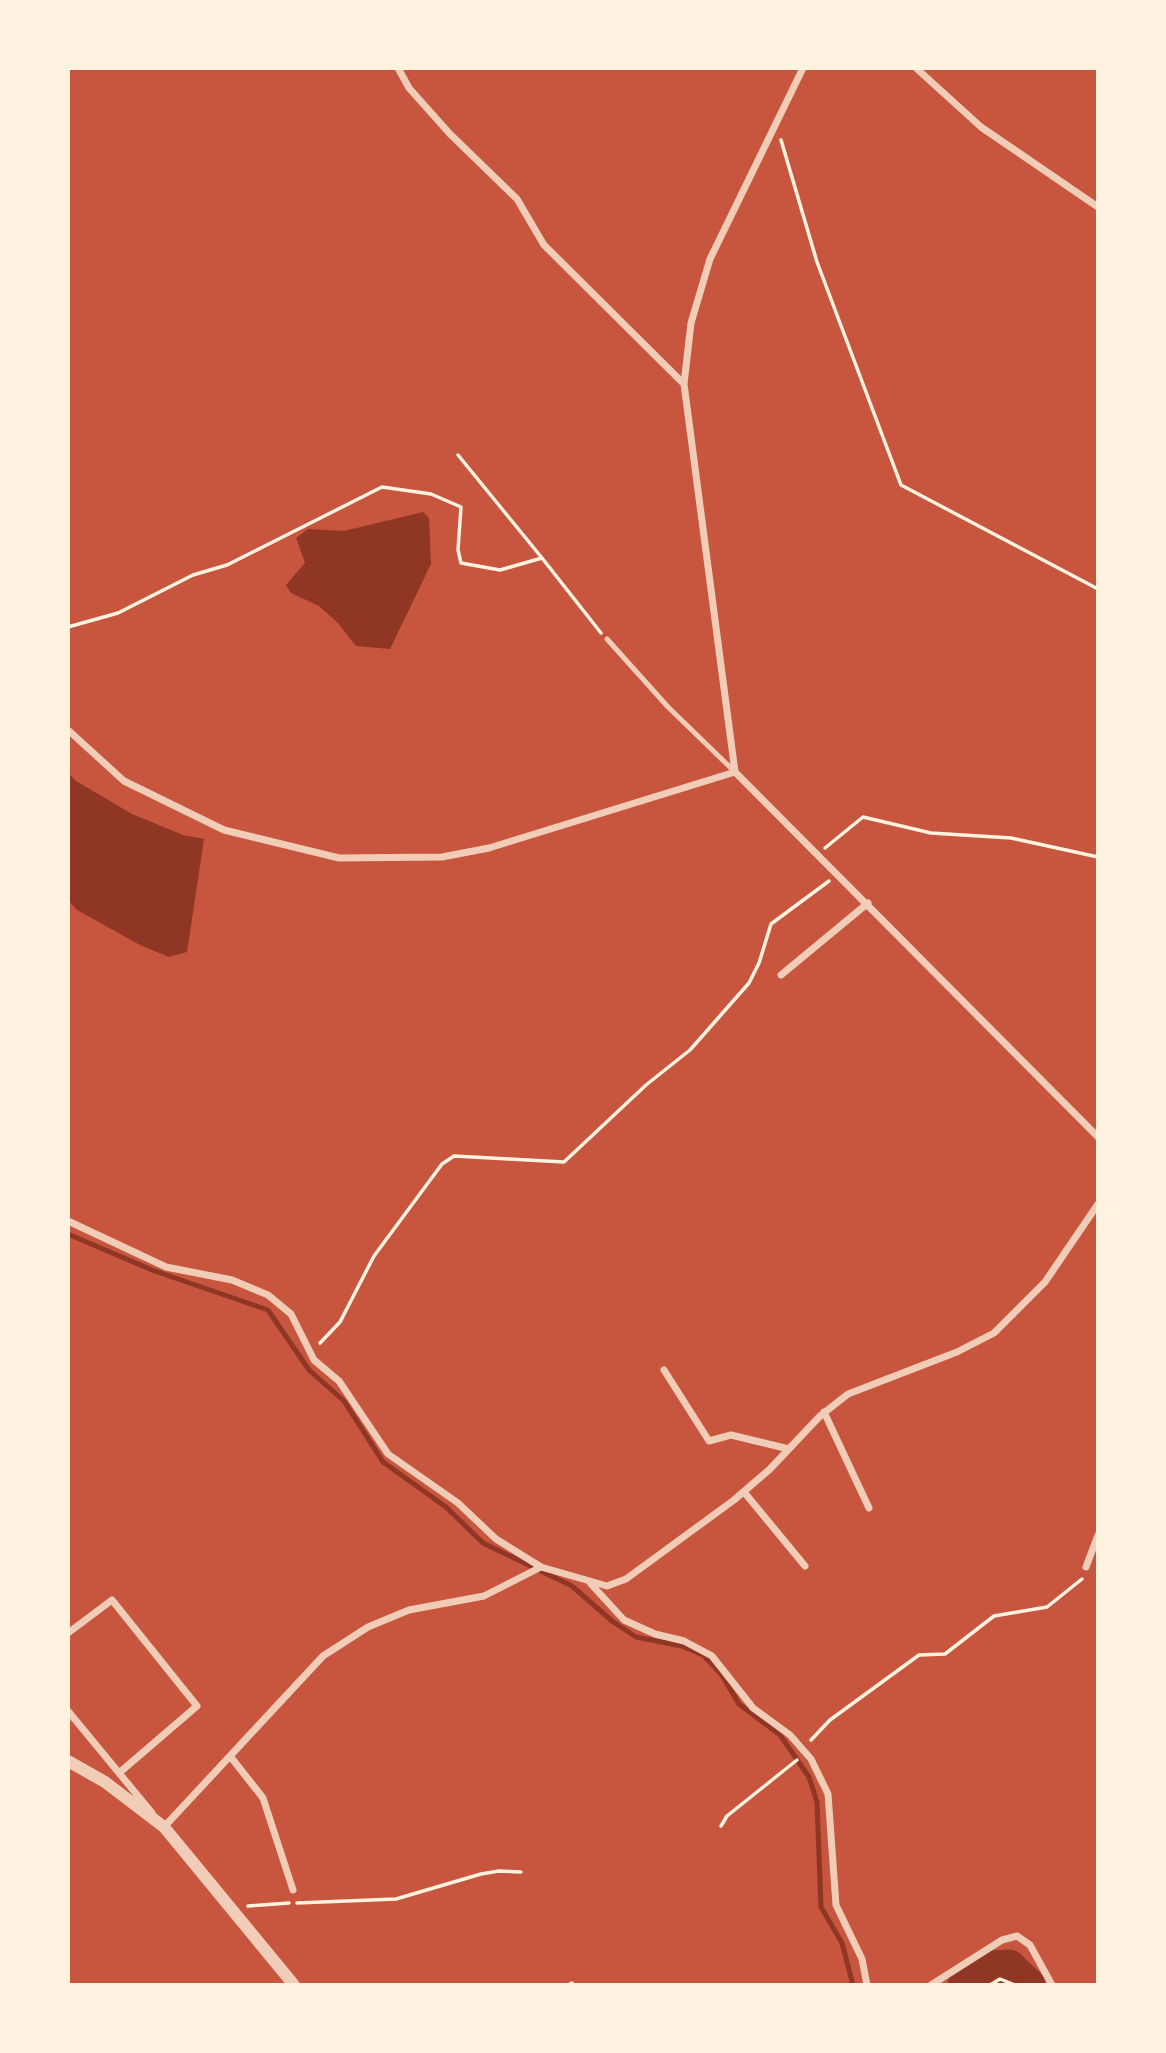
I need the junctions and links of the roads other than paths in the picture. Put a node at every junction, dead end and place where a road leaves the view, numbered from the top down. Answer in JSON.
{"nodes":[{"id":1,"x":398,"y":68,"type":"edge"},
{"id":2,"x":803,"y":68,"type":"edge"},
{"id":3,"x":916,"y":68,"type":"edge"},
{"id":4,"x":1098,"y":207,"type":"edge"},
{"id":5,"x":684,"y":384,"type":"junction"},
{"id":6,"x":607,"y":639,"type":"road end"},
{"id":7,"x":68,"y":730,"type":"edge"},
{"id":8,"x":735,"y":772,"type":"junction"},
{"id":9,"x":868,"y":903,"type":"junction"},
{"id":10,"x":780,"y":975,"type":"dead end"},
{"id":11,"x":1098,"y":1137,"type":"edge"},
{"id":12,"x":1098,"y":1204,"type":"edge"},
{"id":13,"x":68,"y":1221,"type":"edge"},
{"id":14,"x":664,"y":1370,"type":"dead end"},
{"id":15,"x":824,"y":1412,"type":"junction"},
{"id":16,"x":789,"y":1449,"type":"junction"},
{"id":17,"x":744,"y":1492,"type":"junction"},
{"id":18,"x":869,"y":1508,"type":"dead end"},
{"id":19,"x":1098,"y":1535,"type":"edge"},
{"id":20,"x":805,"y":1566,"type":"dead end"},
{"id":21,"x":541,"y":1567,"type":"junction"},
{"id":22,"x":1086,"y":1567,"type":"road end"},
{"id":23,"x":591,"y":1584,"type":"junction"},
{"id":24,"x":68,"y":1633,"type":"edge"},
{"id":25,"x":68,"y":1711,"type":"edge"},
{"id":26,"x":230,"y":1756,"type":"junction"},
{"id":27,"x":68,"y":1761,"type":"edge"},
{"id":28,"x":120,"y":1773,"type":"junction"},
{"id":29,"x":164,"y":1827,"type":"junction"},
{"id":30,"x":293,"y":1890,"type":"dead end"},
{"id":31,"x":293,"y":1985,"type":"edge"},
{"id":32,"x":867,"y":1985,"type":"edge"},
{"id":33,"x":931,"y":1985,"type":"edge"},
{"id":34,"x":1052,"y":1985,"type":"edge"}],
"edges":[{"from":1,"to":5,"type":"street"},
{"from":2,"to":5,"type":"street"},
{"from":3,"to":4,"type":"street"},
{"from":5,"to":8,"type":"street"},
{"from":6,"to":8,"type":"lane"},
{"from":7,"to":8,"type":"street"},
{"from":8,"to":9,"type":"street"},
{"from":9,"to":10,"type":"street"},
{"from":9,"to":11,"type":"street"},
{"from":12,"to":15,"type":"street"},
{"from":13,"to":21,"type":"street"},
{"from":14,"to":16,"type":"street"},
{"from":15,"to":16,"type":"street"},
{"from":15,"to":18,"type":"street"},
{"from":16,"to":17,"type":"street"},
{"from":17,"to":20,"type":"street"},
{"from":17,"to":23,"type":"street"},
{"from":19,"to":22,"type":"street"},
{"from":21,"to":23,"type":"street"},
{"from":21,"to":26,"type":"street"},
{"from":23,"to":32,"type":"street"},
{"from":24,"to":28,"type":"street"},
{"from":25,"to":28,"type":"street"},
{"from":26,"to":29,"type":"street"},
{"from":26,"to":30,"type":"street"},
{"from":27,"to":29,"type":"street"},
{"from":28,"to":29,"type":"street"},
{"from":29,"to":31,"type":"street"},
{"from":33,"to":34,"type":"street"}]}
